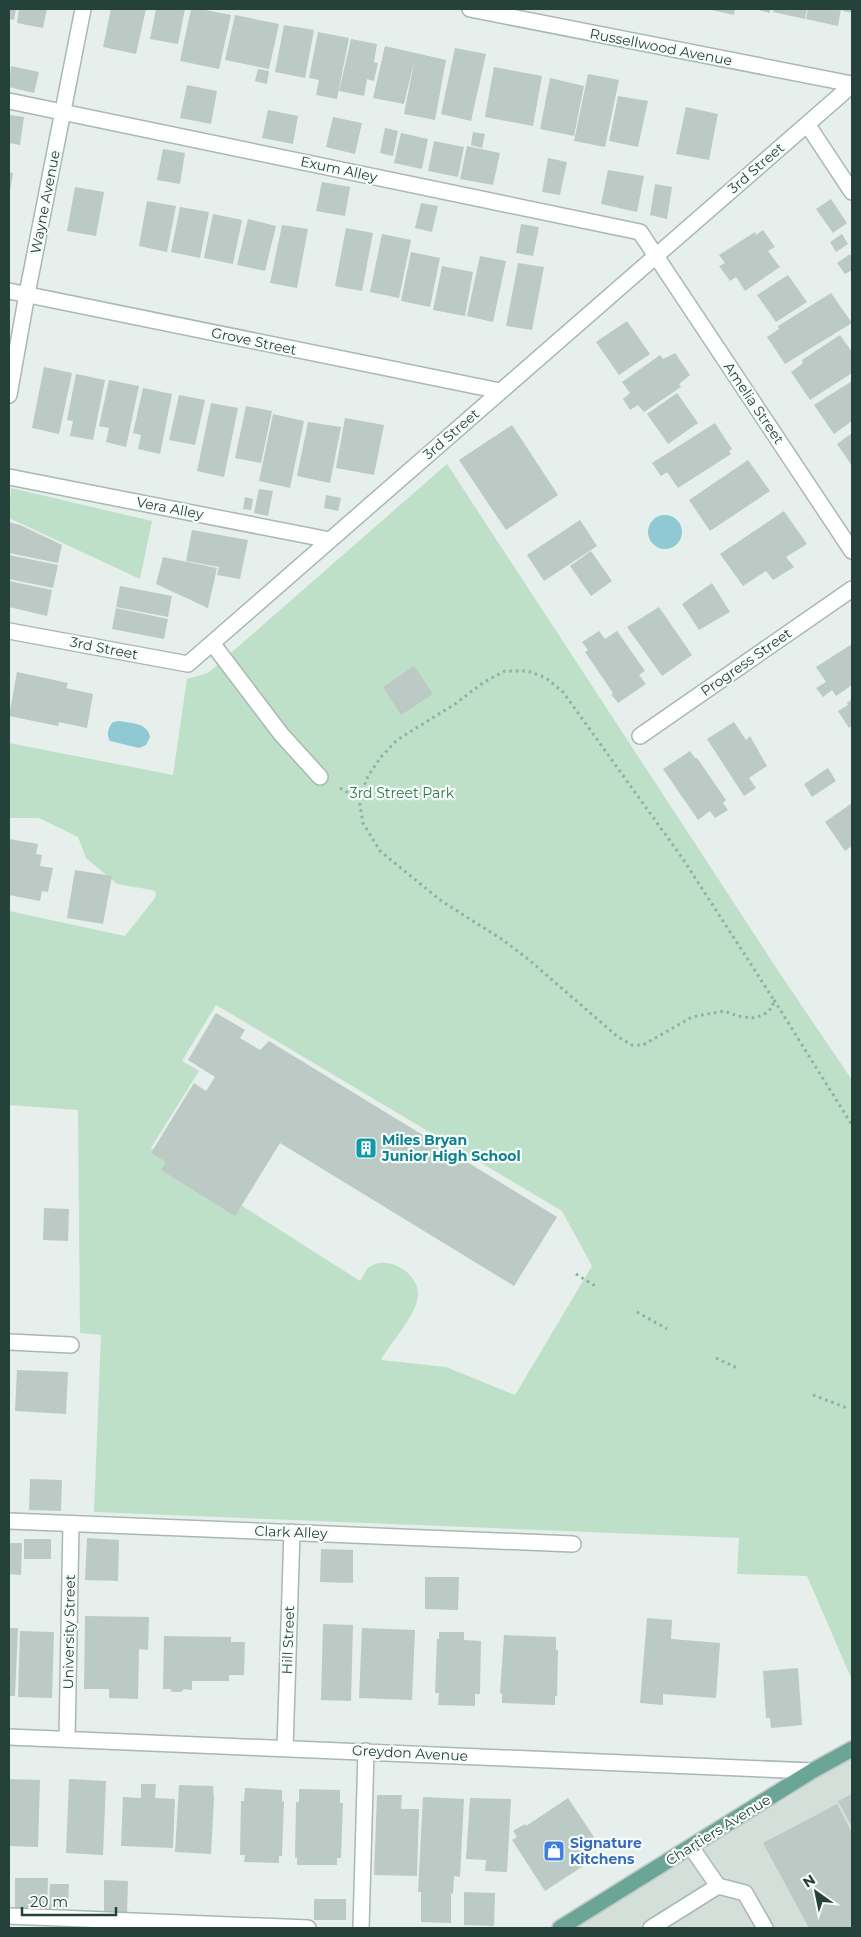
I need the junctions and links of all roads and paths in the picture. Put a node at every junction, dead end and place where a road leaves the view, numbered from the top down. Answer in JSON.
{"nodes":[{"id":1,"x":83,"y":9,"type":"edge"},
{"id":2,"x":470,"y":9,"type":"edge"},
{"id":3,"x":852,"y":85,"type":"edge"},
{"id":4,"x":9,"y":101,"type":"edge"},
{"id":5,"x":63,"y":111,"type":"junction"},
{"id":6,"x":806,"y":124,"type":"junction"},
{"id":7,"x":852,"y":192,"type":"edge"},
{"id":8,"x":656,"y":256,"type":"junction"},
{"id":9,"x":9,"y":290,"type":"edge"},
{"id":10,"x":27,"y":294,"type":"junction"},
{"id":11,"x":500,"y":391,"type":"junction"},
{"id":12,"x":9,"y":395,"type":"edge"},
{"id":13,"x":9,"y":477,"type":"edge"},
{"id":14,"x":330,"y":540,"type":"junction"},
{"id":15,"x":852,"y":551,"type":"edge"},
{"id":16,"x":852,"y":589,"type":"edge"},
{"id":17,"x":9,"y":631,"type":"edge"},
{"id":18,"x":212,"y":643,"type":"junction"},
{"id":19,"x":640,"y":736,"type":"dead end"},
{"id":20,"x":320,"y":777,"type":"joint"},
{"id":21,"x":359,"y":799,"type":"junction"},
{"id":22,"x":772,"y":997,"type":"junction"},
{"id":23,"x":852,"y":1125,"type":"edge"},
{"id":24,"x":576,"y":1274,"type":"dead end"},
{"id":25,"x":597,"y":1287,"type":"dead end"},
{"id":26,"x":637,"y":1312,"type":"dead end"},
{"id":27,"x":667,"y":1329,"type":"dead end"},
{"id":28,"x":9,"y":1342,"type":"edge"},
{"id":29,"x":71,"y":1345,"type":"dead end"},
{"id":30,"x":716,"y":1358,"type":"dead end"},
{"id":31,"x":737,"y":1368,"type":"dead end"},
{"id":32,"x":813,"y":1395,"type":"dead end"},
{"id":33,"x":847,"y":1408,"type":"dead end"},
{"id":34,"x":9,"y":1521,"type":"edge"},
{"id":35,"x":71,"y":1524,"type":"junction"},
{"id":36,"x":292,"y":1532,"type":"junction"},
{"id":37,"x":573,"y":1544,"type":"dead end"},
{"id":38,"x":9,"y":1737,"type":"edge"},
{"id":39,"x":67,"y":1739,"type":"junction"},
{"id":40,"x":285,"y":1748,"type":"junction"},
{"id":41,"x":852,"y":1749,"type":"edge"},
{"id":42,"x":366,"y":1752,"type":"junction"},
{"id":43,"x":812,"y":1771,"type":"junction"},
{"id":44,"x":690,"y":1847,"type":"junction"},
{"id":45,"x":718,"y":1886,"type":"junction"},
{"id":46,"x":9,"y":1916,"type":"edge"},
{"id":47,"x":308,"y":1928,"type":"edge"},
{"id":48,"x":361,"y":1928,"type":"edge"},
{"id":49,"x":560,"y":1928,"type":"edge"},
{"id":50,"x":651,"y":1928,"type":"edge"},
{"id":51,"x":766,"y":1928,"type":"edge"}],
"edges":[{"from":1,"to":5,"type":"street","name":"Wayne Avenue"},
{"from":2,"to":3,"type":"street","name":"Russellwood Avenue"},
{"from":3,"to":6,"type":"street","name":"3rd Street"},
{"from":4,"to":5,"type":"street","name":"Exum Alley"},
{"from":5,"to":8,"type":"street","name":"Exum Alley"},
{"from":5,"to":10,"type":"street","name":"Wayne Avenue"},
{"from":6,"to":7,"type":"street"},
{"from":6,"to":8,"type":"street","name":"3rd Street"},
{"from":8,"to":11,"type":"street","name":"3rd Street"},
{"from":8,"to":15,"type":"street","name":"Amelia Street"},
{"from":9,"to":10,"type":"street","name":"Grove Street"},
{"from":10,"to":11,"type":"street","name":"Grove Street"},
{"from":10,"to":12,"type":"street","name":"Wayne Avenue"},
{"from":11,"to":14,"type":"street","name":"3rd Street"},
{"from":13,"to":14,"type":"street","name":"Vera Alley"},
{"from":14,"to":18,"type":"street","name":"3rd Street"},
{"from":16,"to":19,"type":"street","name":"Progress Street"},
{"from":17,"to":18,"type":"street","name":"3rd Street"},
{"from":18,"to":20,"type":"street"},
{"from":20,"to":21,"type":"path"},
{"from":21,"to":22,"type":"path"},
{"from":21,"to":22,"type":"path"},
{"from":22,"to":23,"type":"path"},
{"from":24,"to":25,"type":"path"},
{"from":26,"to":27,"type":"path"},
{"from":28,"to":29,"type":"street"},
{"from":30,"to":31,"type":"path"},
{"from":32,"to":33,"type":"path"},
{"from":34,"to":35,"type":"street","name":"Clark Alley"},
{"from":35,"to":36,"type":"street","name":"Clark Alley"},
{"from":35,"to":39,"type":"street","name":"University Street"},
{"from":36,"to":37,"type":"street","name":"Clark Alley"},
{"from":36,"to":40,"type":"street","name":"Hill Street"},
{"from":38,"to":39,"type":"street","name":"Greydon Avenue"},
{"from":39,"to":40,"type":"street","name":"Greydon Avenue"},
{"from":40,"to":42,"type":"street","name":"Greydon Avenue"},
{"from":41,"to":43,"type":"main road","name":"Chartiers Avenue"},
{"from":42,"to":43,"type":"street","name":"Greydon Avenue"},
{"from":42,"to":48,"type":"street"},
{"from":43,"to":44,"type":"main road","name":"Chartiers Avenue"},
{"from":44,"to":45,"type":"street"},
{"from":44,"to":49,"type":"main road","name":"Chartiers Avenue"},
{"from":45,"to":50,"type":"street"},
{"from":45,"to":51,"type":"street"},
{"from":46,"to":47,"type":"street"}]}
